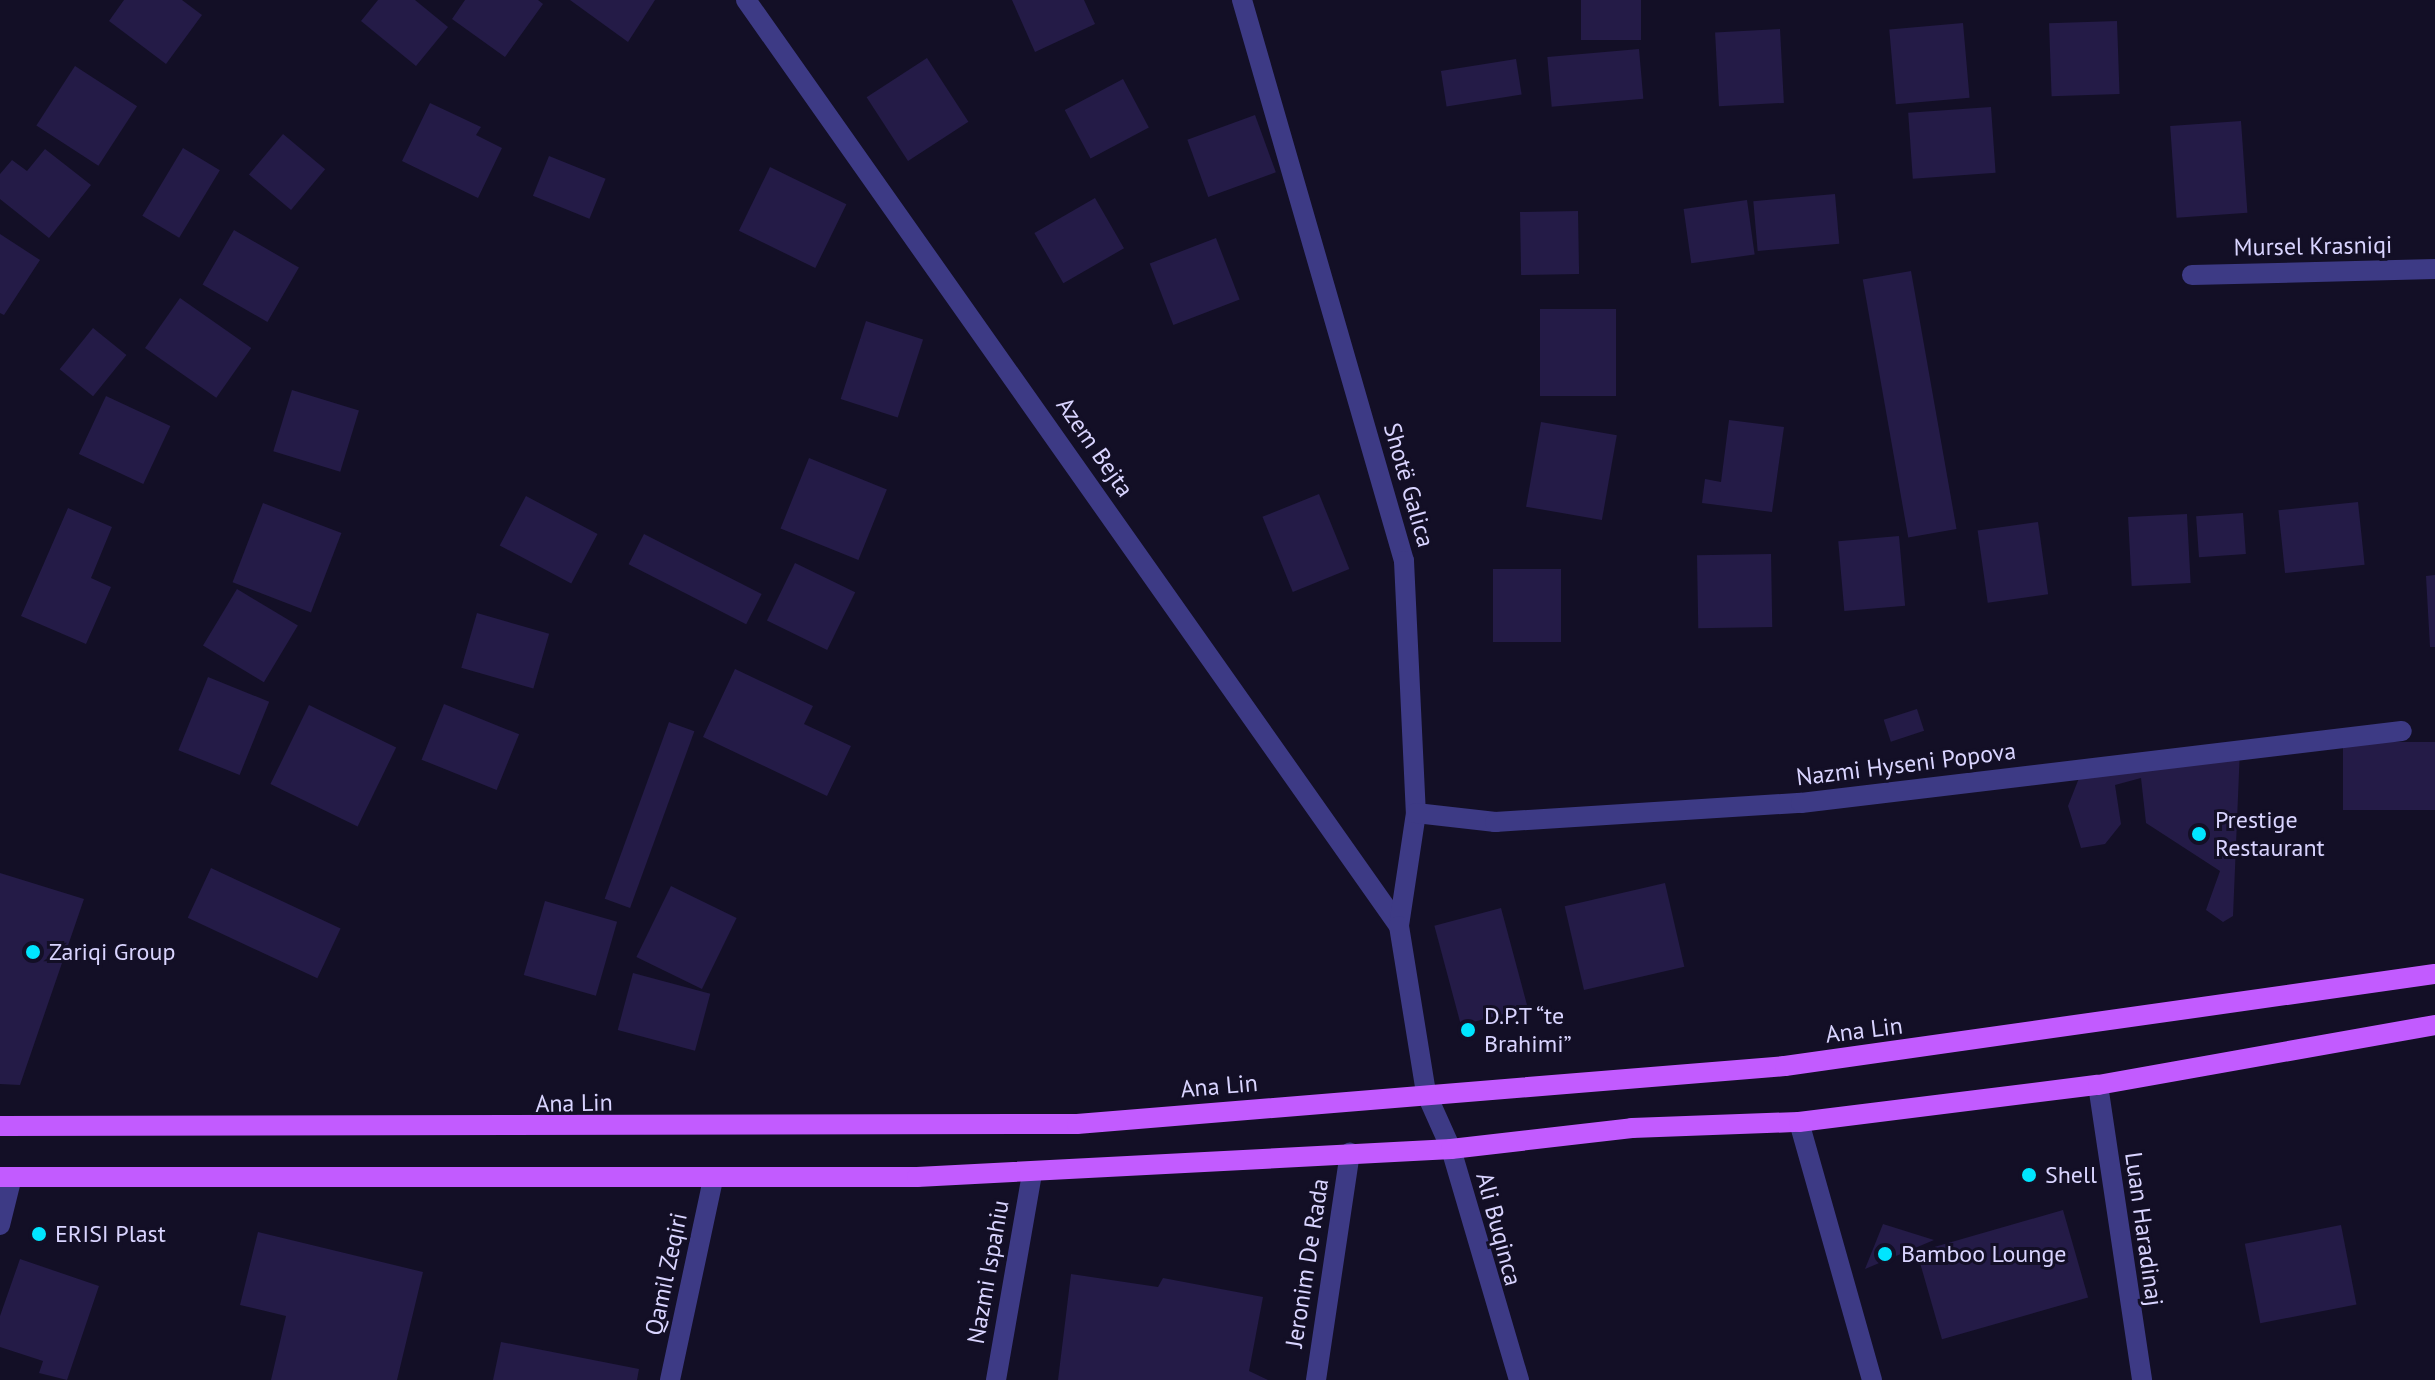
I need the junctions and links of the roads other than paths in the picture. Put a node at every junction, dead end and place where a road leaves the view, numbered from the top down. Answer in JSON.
{"nodes":[{"id":1,"x":746,"y":0,"type":"edge"},
{"id":2,"x":1242,"y":0,"type":"edge"},
{"id":3,"x":2435,"y":269,"type":"edge"},
{"id":4,"x":2192,"y":275,"type":"dead end"},
{"id":5,"x":2402,"y":731,"type":"dead end"},
{"id":6,"x":1416,"y":813,"type":"junction"},
{"id":7,"x":1399,"y":926,"type":"junction"},
{"id":8,"x":2435,"y":974,"type":"edge"},
{"id":9,"x":2435,"y":1025,"type":"edge"},
{"id":10,"x":2098,"y":1085,"type":"junction"},
{"id":11,"x":1426,"y":1093,"type":"junction"},
{"id":12,"x":1799,"y":1122,"type":"junction"},
{"id":13,"x":0,"y":1126,"type":"edge"},
{"id":14,"x":1451,"y":1149,"type":"junction"},
{"id":15,"x":1350,"y":1153,"type":"junction"},
{"id":16,"x":1032,"y":1173,"type":"junction"},
{"id":17,"x":6,"y":1177,"type":"edge"},
{"id":18,"x":713,"y":1179,"type":"junction"},
{"id":19,"x":0,"y":1225,"type":"edge"},
{"id":20,"x":2135,"y":1378,"type":"edge"},
{"id":21,"x":670,"y":1380,"type":"edge"},
{"id":22,"x":996,"y":1380,"type":"edge"},
{"id":23,"x":1316,"y":1380,"type":"edge"},
{"id":24,"x":1519,"y":1380,"type":"edge"},
{"id":25,"x":1872,"y":1380,"type":"edge"}],
"edges":[{"from":1,"to":7,"type":"street","name":"Azem Bejta"},
{"from":2,"to":6,"type":"street","name":"Shotë Galica"},
{"from":3,"to":4,"type":"street","name":"Mursel Krasniqi"},
{"from":5,"to":6,"type":"street","name":"Nazmi Hyseni Popova"},
{"from":6,"to":7,"type":"street","name":"Shotë Galica"},
{"from":7,"to":11,"type":"street","name":"Shotë Galica"},
{"from":8,"to":11,"type":"main road","name":"Ana Lin"},
{"from":9,"to":10,"type":"main road"},
{"from":10,"to":12,"type":"main road"},
{"from":10,"to":20,"type":"street","name":"Luan Haradinaj"},
{"from":11,"to":13,"type":"main road","name":"Ana Lin"},
{"from":11,"to":14,"type":"street","name":"Ali Buqinca"},
{"from":12,"to":14,"type":"main road"},
{"from":12,"to":25,"type":"street"},
{"from":14,"to":15,"type":"main road"},
{"from":14,"to":24,"type":"street","name":"Ali Buqinca"},
{"from":15,"to":16,"type":"main road"},
{"from":15,"to":23,"type":"street","name":"Jeronim De Rada"},
{"from":16,"to":18,"type":"main road"},
{"from":16,"to":22,"type":"street","name":"Nazmi Ispahiu"},
{"from":17,"to":18,"type":"main road"},
{"from":17,"to":19,"type":"street"},
{"from":18,"to":21,"type":"street","name":"Qamil Zeqiri"}]}
